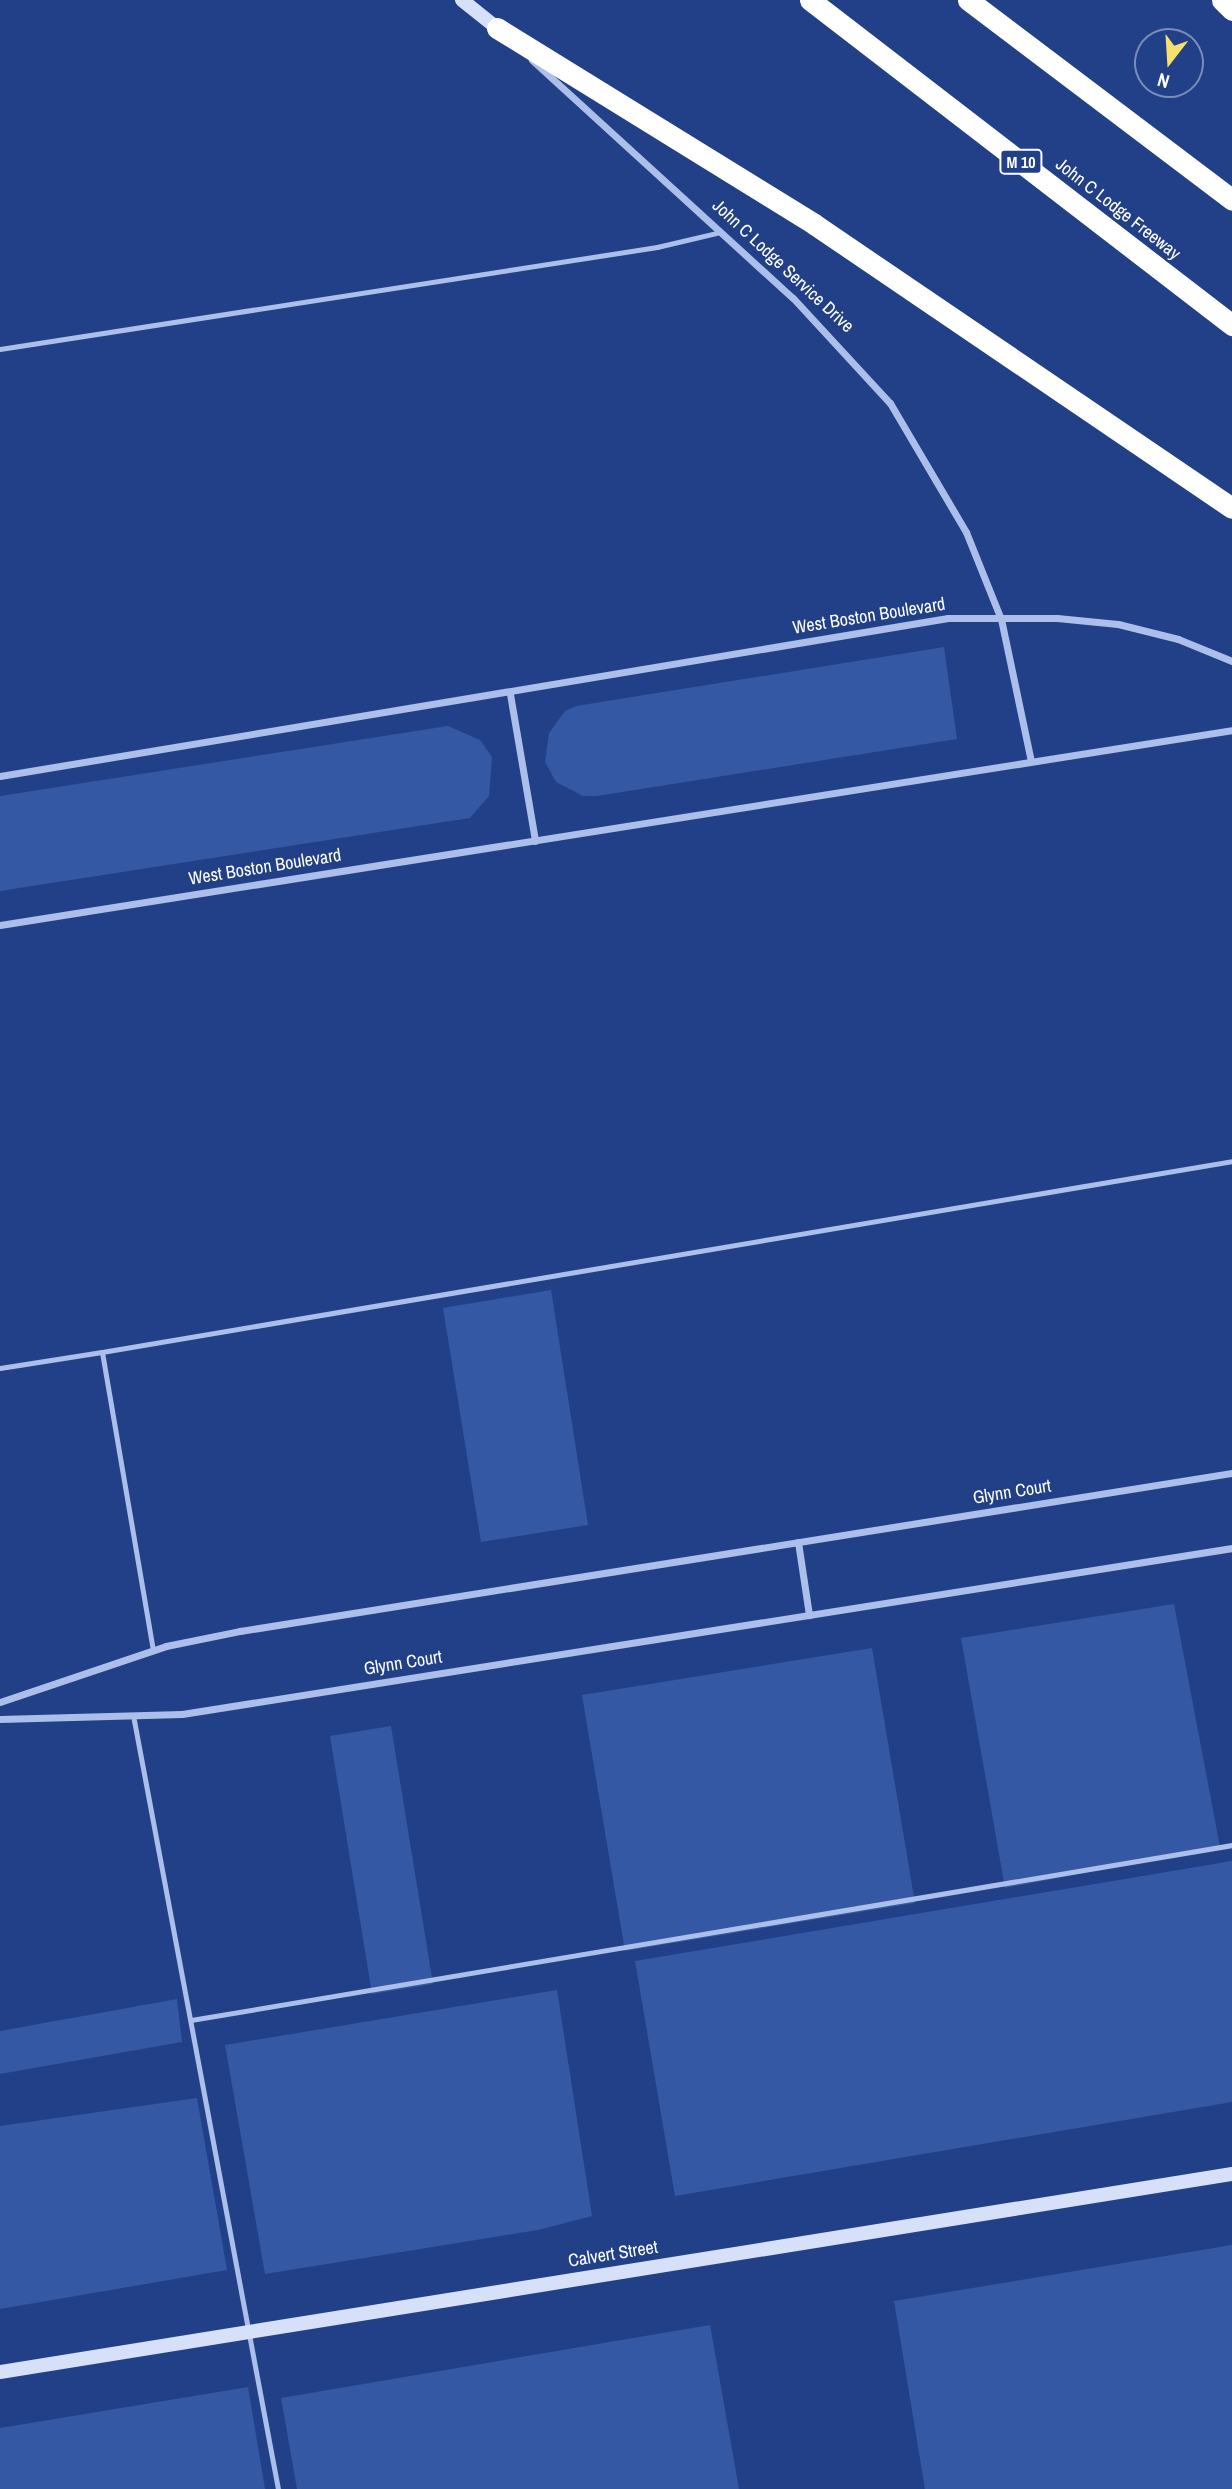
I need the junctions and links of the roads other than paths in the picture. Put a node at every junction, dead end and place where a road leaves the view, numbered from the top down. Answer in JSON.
{"nodes":[{"id":1,"x":462,"y":0,"type":"edge"},
{"id":2,"x":810,"y":0,"type":"edge"},
{"id":3,"x":968,"y":0,"type":"edge"},
{"id":4,"x":1222,"y":0,"type":"edge"},
{"id":5,"x":1232,"y":10,"type":"edge"},
{"id":6,"x":497,"y":28,"type":"junction"},
{"id":7,"x":1232,"y":200,"type":"edge"},
{"id":8,"x":721,"y":232,"type":"junction"},
{"id":9,"x":1232,"y":325,"type":"edge"},
{"id":10,"x":0,"y":349,"type":"edge"},
{"id":11,"x":1232,"y":508,"type":"edge"},
{"id":12,"x":1001,"y":619,"type":"junction"},
{"id":13,"x":1232,"y":661,"type":"edge"},
{"id":14,"x":510,"y":694,"type":"junction"},
{"id":15,"x":1232,"y":730,"type":"edge"},
{"id":16,"x":1031,"y":761,"type":"junction"},
{"id":17,"x":0,"y":776,"type":"edge"},
{"id":18,"x":535,"y":841,"type":"junction"},
{"id":19,"x":0,"y":925,"type":"edge"},
{"id":20,"x":1232,"y":1161,"type":"edge"},
{"id":21,"x":102,"y":1352,"type":"junction"},
{"id":22,"x":0,"y":1368,"type":"edge"},
{"id":23,"x":1232,"y":1473,"type":"edge"},
{"id":24,"x":798,"y":1542,"type":"junction"},
{"id":25,"x":1232,"y":1548,"type":"edge"},
{"id":26,"x":808,"y":1615,"type":"junction"},
{"id":27,"x":153,"y":1651,"type":"junction"},
{"id":28,"x":0,"y":1702,"type":"edge"},
{"id":29,"x":133,"y":1715,"type":"junction"},
{"id":30,"x":0,"y":1719,"type":"edge"},
{"id":31,"x":1232,"y":1845,"type":"edge"},
{"id":32,"x":191,"y":2020,"type":"junction"},
{"id":33,"x":1232,"y":2174,"type":"edge"},
{"id":34,"x":251,"y":2331,"type":"junction"},
{"id":35,"x":0,"y":2372,"type":"edge"},
{"id":36,"x":278,"y":2489,"type":"edge"}],
"edges":[{"from":1,"to":6,"type":"street","name":"John C Lodge Service Drive"},
{"from":2,"to":9,"type":"highway","name":"John C Lodge Freeway","number":"M 10"},
{"from":3,"to":7,"type":"highway"},
{"from":4,"to":5,"type":"highway"},
{"from":6,"to":8,"type":"street","name":"John C Lodge Service Drive"},
{"from":6,"to":11,"type":"highway"},
{"from":8,"to":10,"type":"lane"},
{"from":8,"to":12,"type":"street","name":"John C Lodge Service Drive"},
{"from":12,"to":13,"type":"street","name":"West Boston Boulevard"},
{"from":12,"to":14,"type":"street","name":"West Boston Boulevard"},
{"from":12,"to":16,"type":"street","name":"John C Lodge Service Drive"},
{"from":14,"to":17,"type":"street","name":"West Boston Boulevard"},
{"from":14,"to":18,"type":"street"},
{"from":15,"to":16,"type":"street","name":"West Boston Boulevard"},
{"from":16,"to":18,"type":"street","name":"West Boston Boulevard"},
{"from":18,"to":19,"type":"street","name":"West Boston Boulevard"},
{"from":20,"to":21,"type":"lane"},
{"from":21,"to":22,"type":"lane"},
{"from":21,"to":27,"type":"lane"},
{"from":23,"to":24,"type":"street","name":"Glynn Court"},
{"from":24,"to":26,"type":"street"},
{"from":24,"to":27,"type":"street","name":"Glynn Court"},
{"from":25,"to":26,"type":"street","name":"Glynn Court"},
{"from":26,"to":29,"type":"street","name":"Glynn Court"},
{"from":27,"to":28,"type":"street","name":"Glynn Court"},
{"from":29,"to":30,"type":"street","name":"Glynn Court"},
{"from":29,"to":32,"type":"lane"},
{"from":31,"to":32,"type":"lane"},
{"from":32,"to":34,"type":"lane"},
{"from":33,"to":34,"type":"street","name":"Calvert Street"},
{"from":34,"to":35,"type":"street","name":"Calvert Street"},
{"from":34,"to":36,"type":"lane"}]}
